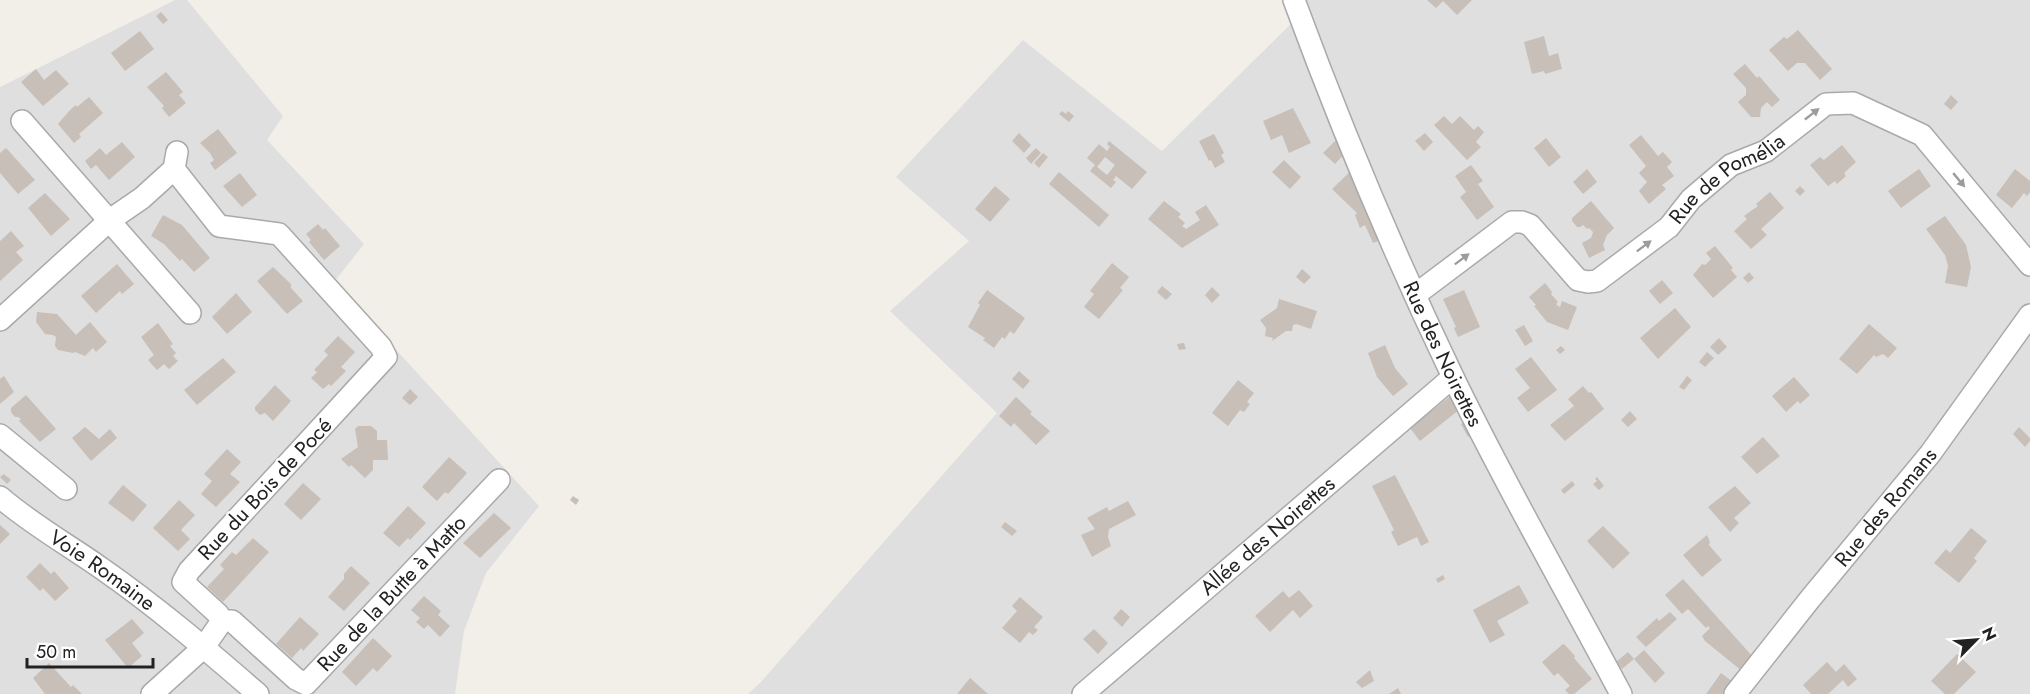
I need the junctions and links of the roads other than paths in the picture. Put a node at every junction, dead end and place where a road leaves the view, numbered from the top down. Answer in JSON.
{"nodes":[{"id":1,"x":1294,"y":0,"type":"edge"},
{"id":2,"x":22,"y":121,"type":"dead end"},
{"id":3,"x":110,"y":220,"type":"junction"},
{"id":4,"x":2030,"y":265,"type":"edge"},
{"id":5,"x":1416,"y":295,"type":"junction"},
{"id":6,"x":190,"y":313,"type":"dead end"},
{"id":7,"x":2030,"y":315,"type":"edge"},
{"id":8,"x":0,"y":320,"type":"edge"},
{"id":9,"x":1453,"y":377,"type":"junction"},
{"id":10,"x":0,"y":435,"type":"edge"},
{"id":11,"x":499,"y":480,"type":"dead end"},
{"id":12,"x":66,"y":489,"type":"dead end"},
{"id":13,"x":0,"y":497,"type":"edge"},
{"id":14,"x":222,"y":621,"type":"junction"},
{"id":15,"x":204,"y":647,"type":"junction"},
{"id":16,"x":152,"y":694,"type":"edge"},
{"id":17,"x":258,"y":694,"type":"edge"},
{"id":18,"x":1083,"y":694,"type":"edge"},
{"id":19,"x":1621,"y":694,"type":"edge"},
{"id":20,"x":1735,"y":694,"type":"edge"}],
"edges":[{"from":1,"to":5,"type":"street","name":"Rue des Noirettes"},
{"from":2,"to":3,"type":"street"},
{"from":3,"to":6,"type":"street"},
{"from":3,"to":8,"type":"street"},
{"from":3,"to":14,"type":"street","name":"Rue du Bois de Pocé"},
{"from":5,"to":4,"type":"street","name":"Rue de Pomélia","one_way":true},
{"from":5,"to":9,"type":"street","name":"Rue des Noirettes"},
{"from":7,"to":20,"type":"street","name":"Rue des Romans"},
{"from":9,"to":18,"type":"street","name":"Allée des Noirettes"},
{"from":9,"to":19,"type":"street","name":"Rue des Noirettes"},
{"from":10,"to":12,"type":"street"},
{"from":11,"to":14,"type":"street","name":"Rue de la Butte à Matto"},
{"from":13,"to":15,"type":"street","name":"Voie Romaine"},
{"from":14,"to":15,"type":"street"},
{"from":15,"to":16,"type":"street"},
{"from":15,"to":17,"type":"street","name":"Voie Romaine"}]}
